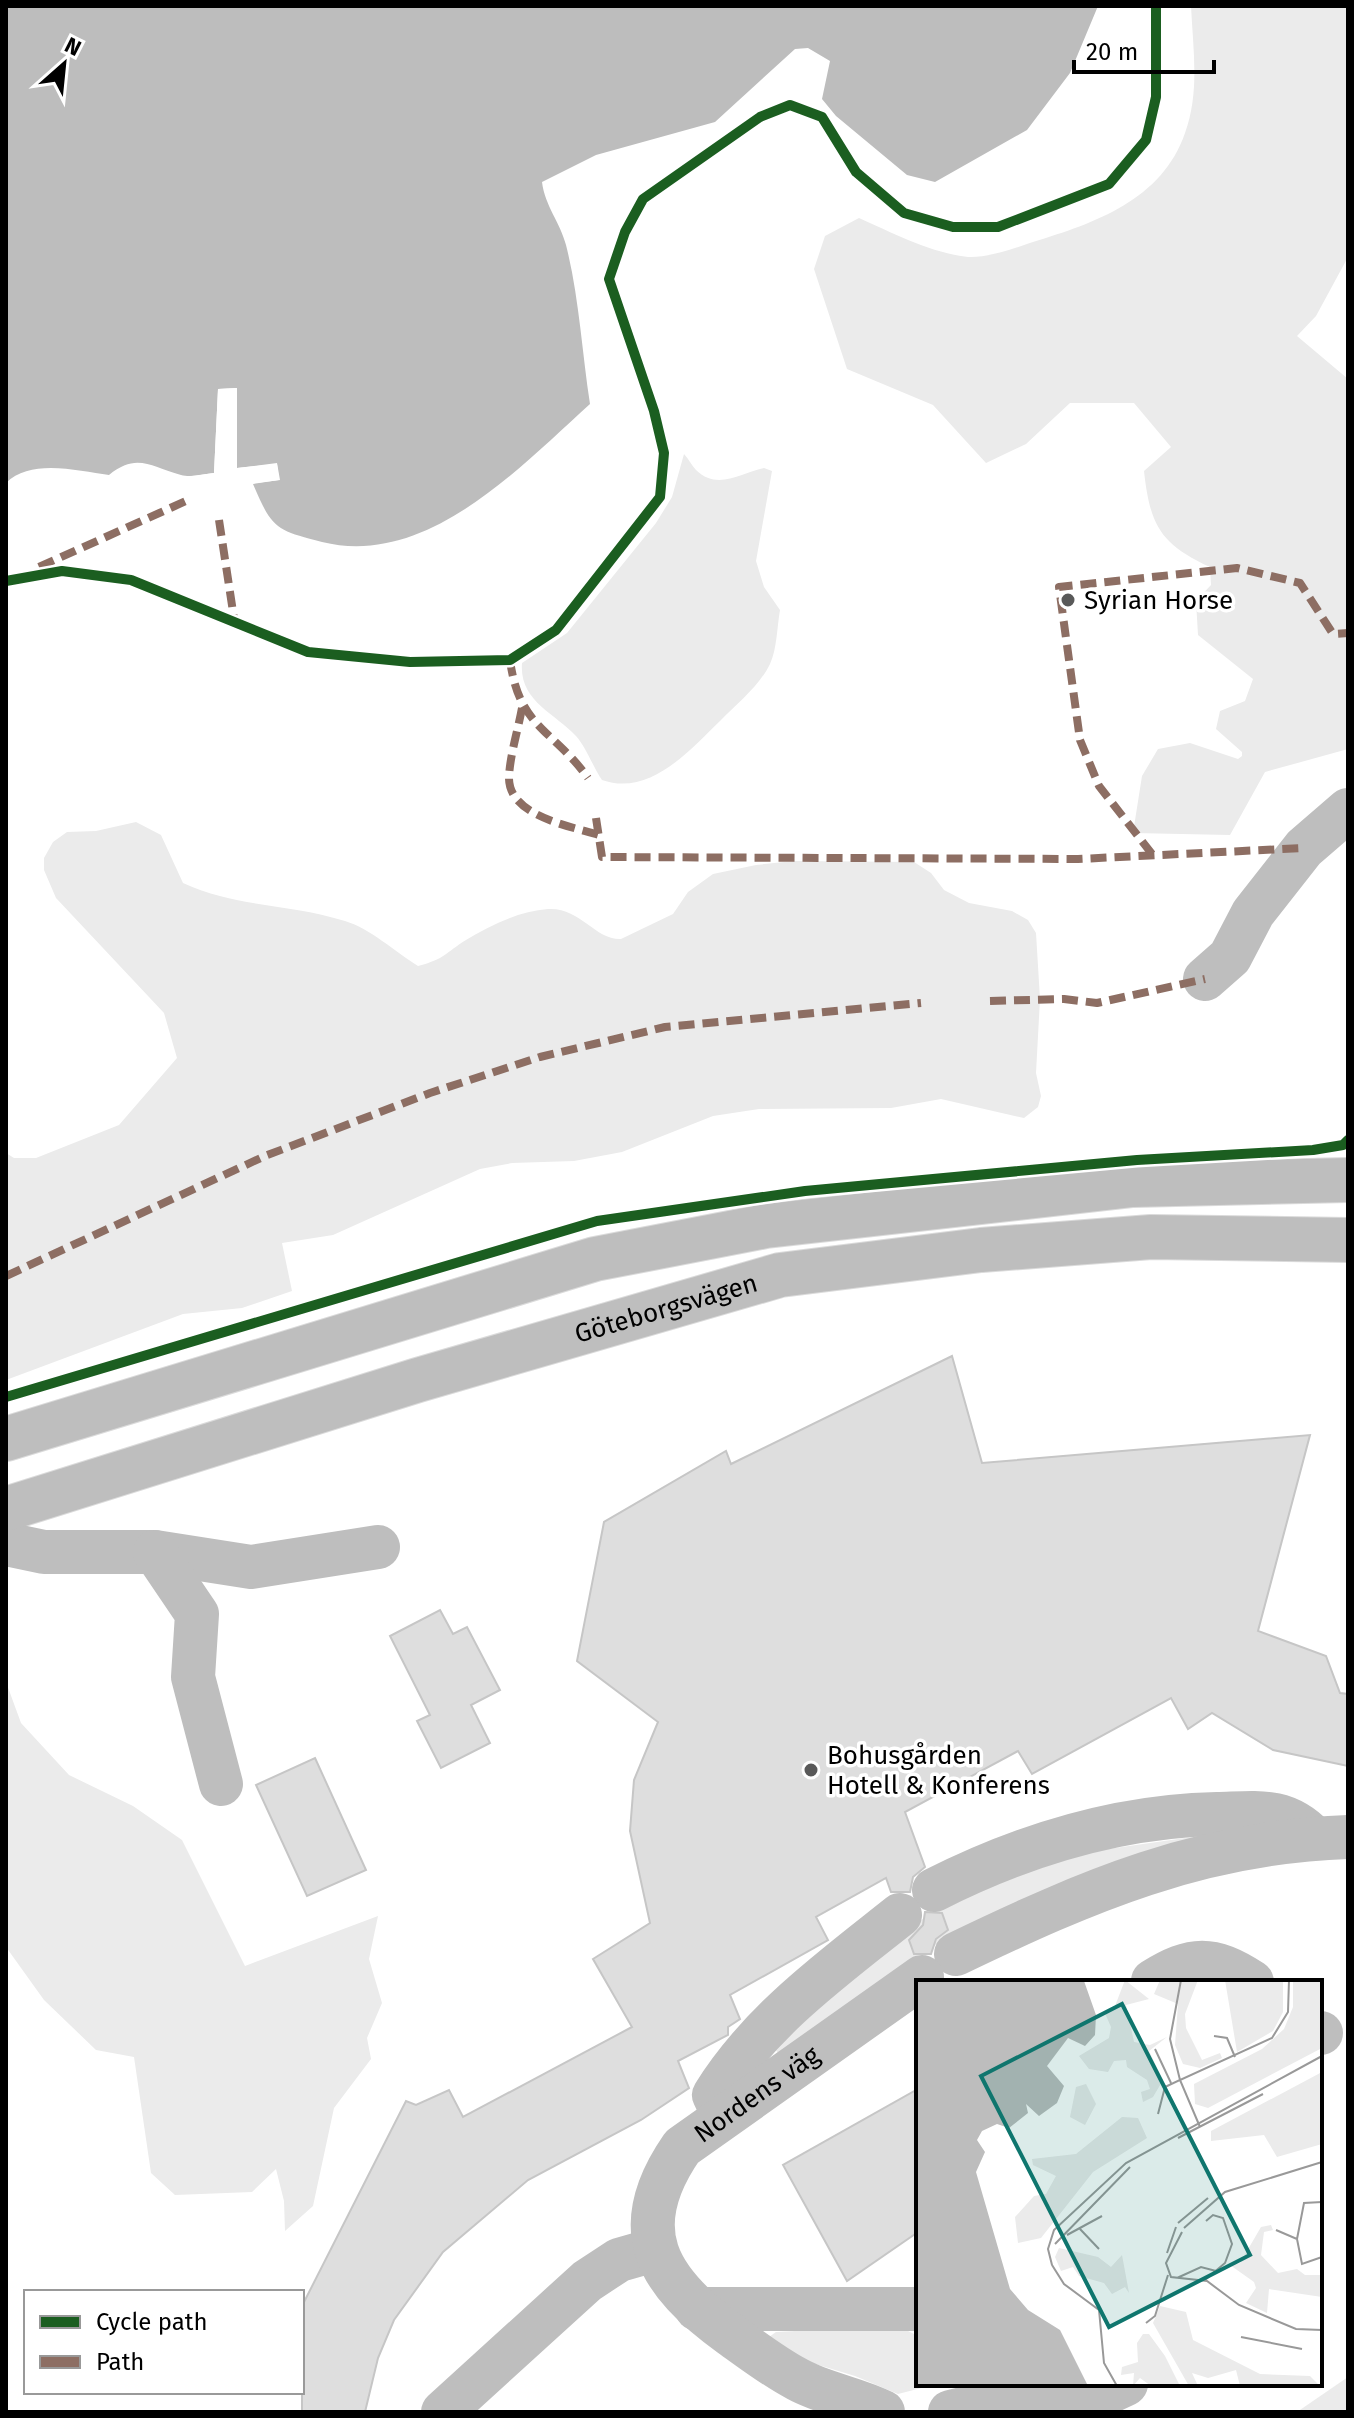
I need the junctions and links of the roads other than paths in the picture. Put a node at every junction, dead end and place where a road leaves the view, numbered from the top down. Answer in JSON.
{"nodes":[{"id":1,"x":1348,"y":810,"type":"edge"},
{"id":2,"x":1205,"y":979,"type":"dead end"},
{"id":3,"x":1348,"y":1180,"type":"edge"},
{"id":4,"x":1348,"y":1240,"type":"edge"},
{"id":5,"x":6,"y":1439,"type":"edge"},
{"id":6,"x":6,"y":1509,"type":"edge"},
{"id":7,"x":6,"y":1544,"type":"edge"},
{"id":8,"x":378,"y":1547,"type":"dead end"},
{"id":9,"x":155,"y":1552,"type":"junction"},
{"id":10,"x":221,"y":1784,"type":"dead end"},
{"id":11,"x":1331,"y":1838,"type":"edge"},
{"id":12,"x":918,"y":1980,"type":"edge"},
{"id":13,"x":1155,"y":1980,"type":"edge"},
{"id":14,"x":1248,"y":1980,"type":"edge"},
{"id":15,"x":916,"y":1981,"type":"edge"},
{"id":16,"x":724,"y":2116,"type":"junction"},
{"id":17,"x":654,"y":2250,"type":"junction"},
{"id":18,"x":697,"y":2309,"type":"junction"},
{"id":19,"x":916,"y":2309,"type":"edge"},
{"id":20,"x":1107,"y":2398,"type":"edge"},
{"id":21,"x":1018,"y":2400,"type":"edge"},
{"id":22,"x":467,"y":2405,"type":"edge"},
{"id":23,"x":883,"y":2412,"type":"edge"},
{"id":24,"x":950,"y":2412,"type":"edge"}],
"edges":[{"from":1,"to":2,"type":"main road"},
{"from":3,"to":5,"type":"main road","name":"Göteborgsvägen"},
{"from":4,"to":6,"type":"main road","name":"Göteborgsvägen"},
{"from":7,"to":9,"type":"main road"},
{"from":8,"to":9,"type":"main road"},
{"from":9,"to":10,"type":"main road"},
{"from":11,"to":12,"type":"main road","name":"Nordens väg"},
{"from":11,"to":16,"type":"main road"},
{"from":13,"to":14,"type":"main road"},
{"from":15,"to":16,"type":"main road","name":"Nordens väg"},
{"from":16,"to":17,"type":"main road","name":"Nordens väg"},
{"from":17,"to":18,"type":"main road"},
{"from":17,"to":22,"type":"main road"},
{"from":18,"to":19,"type":"main road"},
{"from":18,"to":23,"type":"main road"},
{"from":20,"to":21,"type":"main road"},
{"from":21,"to":24,"type":"main road"}]}
